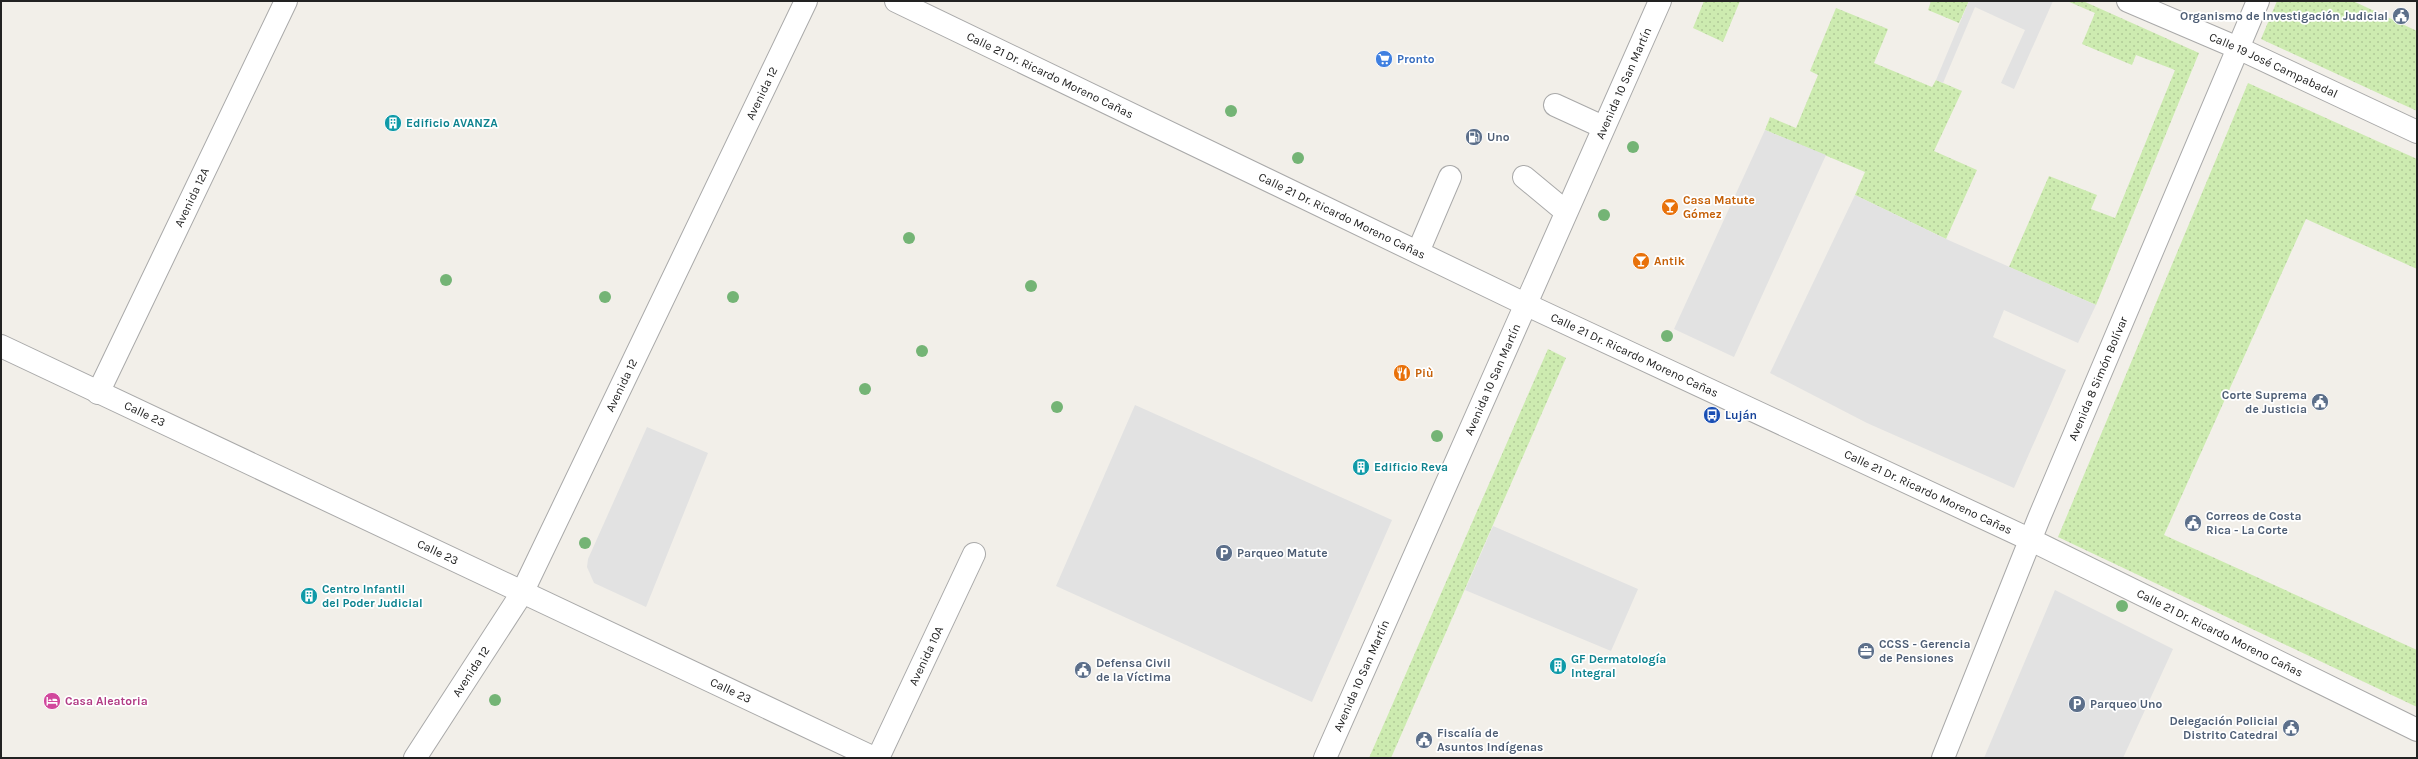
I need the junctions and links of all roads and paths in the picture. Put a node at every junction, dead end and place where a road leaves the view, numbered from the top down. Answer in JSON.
{"nodes":[{"id":1,"x":286,"y":1,"type":"edge"},
{"id":2,"x":806,"y":1,"type":"edge"},
{"id":3,"x":896,"y":1,"type":"edge"},
{"id":4,"x":1660,"y":1,"type":"edge"},
{"id":5,"x":2128,"y":1,"type":"edge"},
{"id":6,"x":2258,"y":1,"type":"edge"},
{"id":7,"x":2238,"y":48,"type":"junction"},
{"id":8,"x":1556,"y":105,"type":"dead end"},
{"id":9,"x":1603,"y":127,"type":"junction"},
{"id":10,"x":2417,"y":132,"type":"edge"},
{"id":11,"x":1450,"y":177,"type":"dead end"},
{"id":12,"x":1524,"y":177,"type":"dead end"},
{"id":13,"x":1565,"y":212,"type":"junction"},
{"id":14,"x":1418,"y":252,"type":"junction"},
{"id":15,"x":1525,"y":304,"type":"junction"},
{"id":16,"x":1,"y":346,"type":"edge"},
{"id":17,"x":98,"y":393,"type":"junction"},
{"id":18,"x":2030,"y":540,"type":"junction"},
{"id":19,"x":974,"y":554,"type":"dead end"},
{"id":20,"x":522,"y":593,"type":"junction"},
{"id":21,"x":2417,"y":730,"type":"edge"},
{"id":22,"x":415,"y":758,"type":"edge"},
{"id":23,"x":874,"y":758,"type":"edge"},
{"id":24,"x":878,"y":758,"type":"edge"},
{"id":25,"x":1325,"y":758,"type":"edge"},
{"id":26,"x":1943,"y":758,"type":"edge"}],
"edges":[{"from":1,"to":17,"type":"street","name":"Avenida 12A"},
{"from":2,"to":20,"type":"street","name":"Avenida 12"},
{"from":3,"to":14,"type":"street","name":"Calle 21 Dr. Ricardo Moreno Cañas"},
{"from":4,"to":9,"type":"street","name":"Avenida 10 San Martín"},
{"from":5,"to":7,"type":"street","name":"Calle 19 José Campabadal"},
{"from":6,"to":7,"type":"street","name":"Avenida 8 Simón Bolívar"},
{"from":7,"to":10,"type":"street","name":"Calle 19 José Campabadal"},
{"from":7,"to":18,"type":"street","name":"Avenida 8 Simón Bolívar"},
{"from":8,"to":9,"type":"street"},
{"from":9,"to":13,"type":"street","name":"Avenida 10 San Martín"},
{"from":11,"to":14,"type":"street"},
{"from":12,"to":13,"type":"street"},
{"from":13,"to":15,"type":"street","name":"Avenida 10 San Martín"},
{"from":14,"to":15,"type":"street","name":"Calle 21 Dr. Ricardo Moreno Cañas"},
{"from":15,"to":18,"type":"street","name":"Calle 21 Dr. Ricardo Moreno Cañas"},
{"from":15,"to":25,"type":"street","name":"Avenida 10 San Martín"},
{"from":16,"to":17,"type":"street","name":"Calle 23"},
{"from":17,"to":20,"type":"street","name":"Calle 23"},
{"from":18,"to":21,"type":"street","name":"Calle 21 Dr. Ricardo Moreno Cañas"},
{"from":18,"to":26,"type":"street","name":"Avenida 8 Simón Bolívar"},
{"from":19,"to":24,"type":"street","name":"Avenida 10A"},
{"from":20,"to":22,"type":"street","name":"Avenida 12"},
{"from":20,"to":23,"type":"street","name":"Calle 23"}]}
